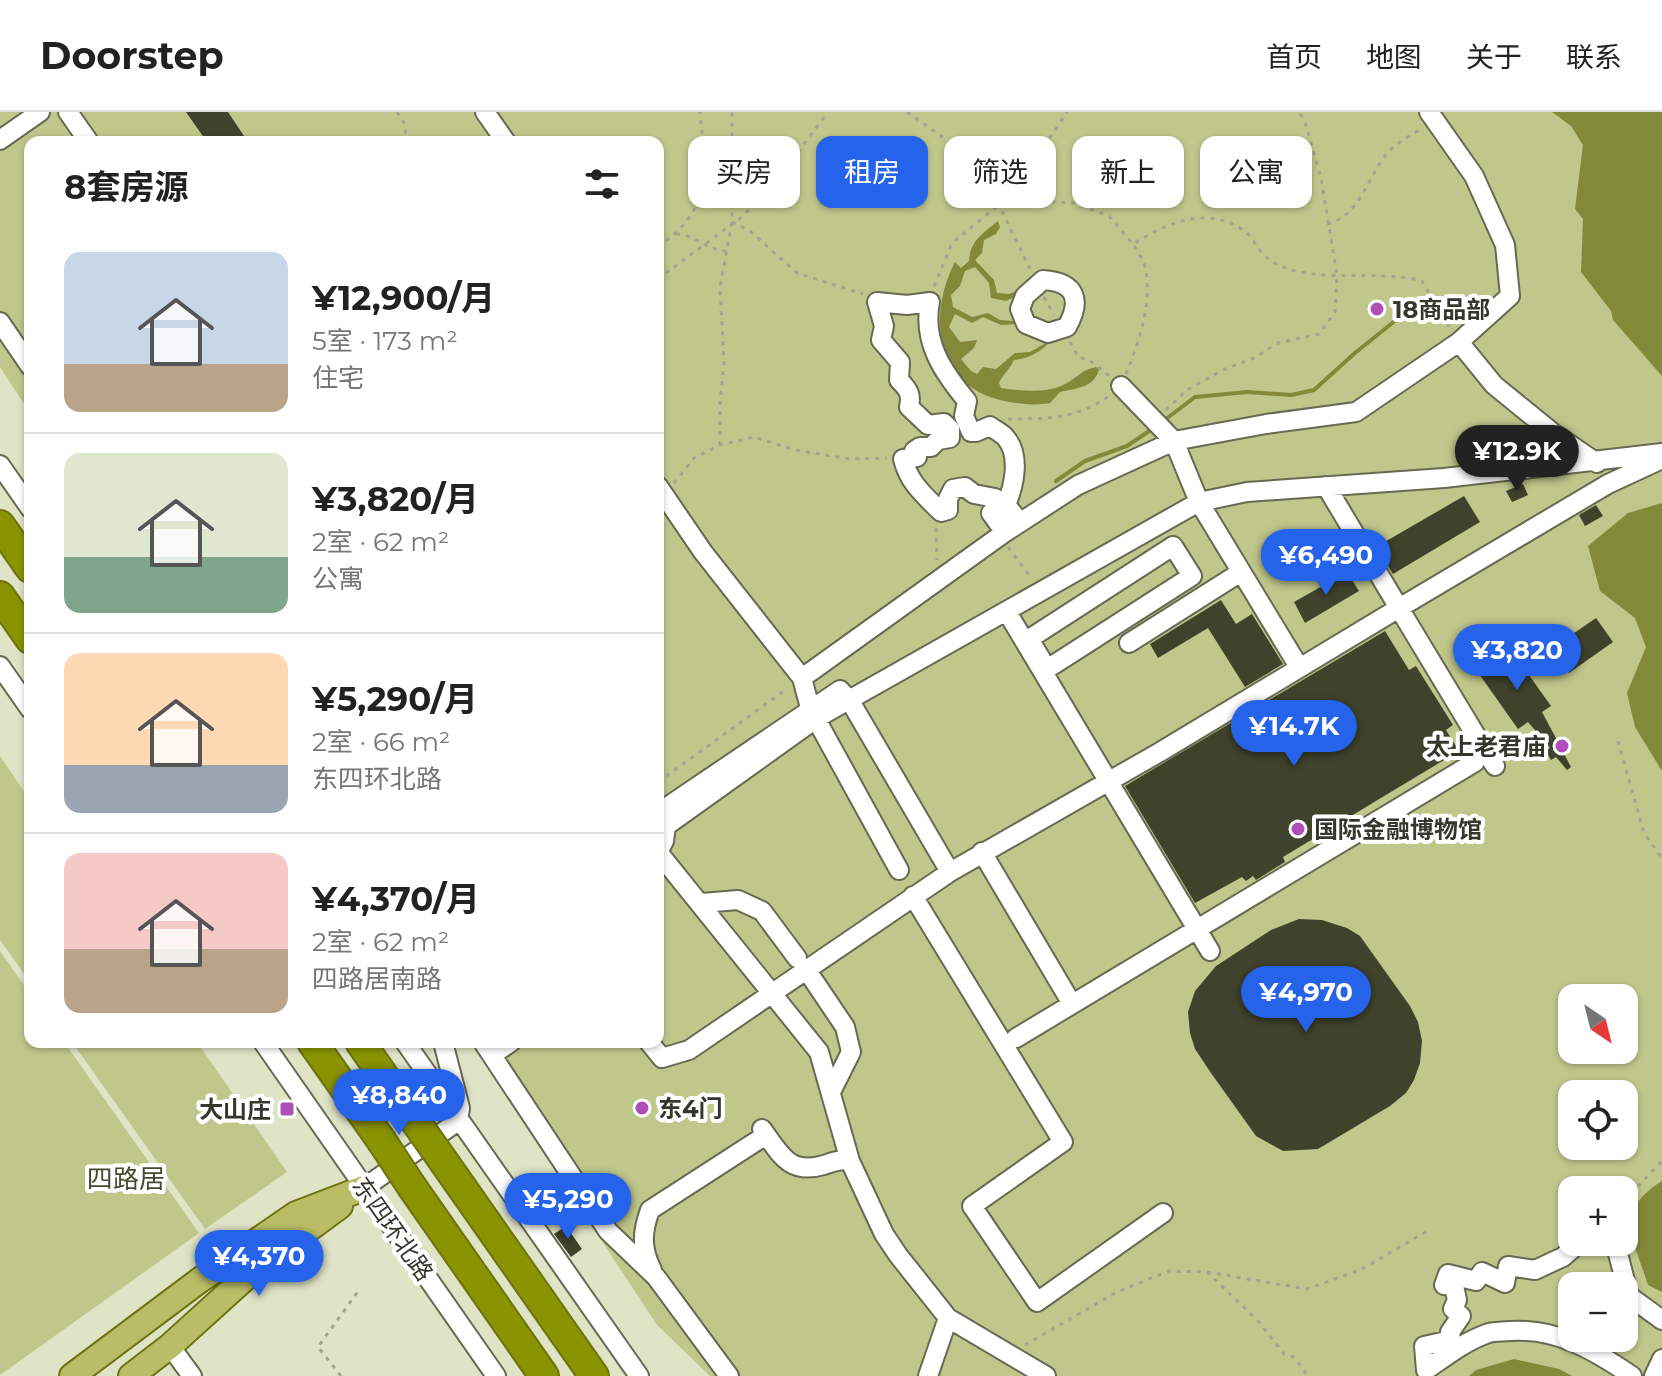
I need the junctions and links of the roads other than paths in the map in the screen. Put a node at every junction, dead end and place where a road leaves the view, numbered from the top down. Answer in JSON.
{"nodes":[{"id":1,"x":40,"y":112,"type":"edge"},
{"id":2,"x":55,"y":112,"type":"edge"},
{"id":3,"x":68,"y":112,"type":"edge"},
{"id":4,"x":485,"y":112,"type":"edge"},
{"id":5,"x":1434,"y":119,"type":"edge"},
{"id":6,"x":73,"y":136,"type":"edge"},
{"id":7,"x":85,"y":136,"type":"edge"},
{"id":8,"x":502,"y":136,"type":"edge"},
{"id":9,"x":0,"y":140,"type":"edge"},
{"id":10,"x":1037,"y":285,"type":"joint"},
{"id":11,"x":0,"y":322,"type":"edge"},
{"id":12,"x":1459,"y":342,"type":"junction"},
{"id":13,"x":24,"y":357,"type":"edge"},
{"id":14,"x":1121,"y":386,"type":"road end"},
{"id":15,"x":1174,"y":441,"type":"junction"},
{"id":16,"x":1662,"y":453,"type":"edge"},
{"id":17,"x":1662,"y":459,"type":"edge"},
{"id":18,"x":1596,"y":460,"type":"junction"},
{"id":19,"x":0,"y":465,"type":"edge"},
{"id":20,"x":1608,"y":484,"type":"junction"},
{"id":21,"x":1326,"y":486,"type":"junction"},
{"id":22,"x":664,"y":494,"type":"edge"},
{"id":23,"x":24,"y":499,"type":"edge"},
{"id":24,"x":930,"y":501,"type":"joint"},
{"id":25,"x":1199,"y":502,"type":"junction"},
{"id":26,"x":0,"y":525,"type":"edge"},
{"id":27,"x":24,"y":559,"type":"edge"},
{"id":28,"x":1241,"y":572,"type":"junction"},
{"id":29,"x":1192,"y":576,"type":"joint"},
{"id":30,"x":0,"y":596,"type":"edge"},
{"id":31,"x":1399,"y":608,"type":"junction"},
{"id":32,"x":1007,"y":612,"type":"junction"},
{"id":33,"x":24,"y":630,"type":"edge"},
{"id":34,"x":1129,"y":643,"type":"dead end"},
{"id":35,"x":0,"y":666,"type":"edge"},
{"id":36,"x":1299,"y":667,"type":"junction"},
{"id":37,"x":802,"y":678,"type":"junction"},
{"id":38,"x":24,"y":700,"type":"edge"},
{"id":39,"x":850,"y":701,"type":"junction"},
{"id":40,"x":813,"y":713,"type":"junction"},
{"id":41,"x":1481,"y":744,"type":"junction"},
{"id":42,"x":1495,"y":766,"type":"dead end"},
{"id":43,"x":1109,"y":782,"type":"junction"},
{"id":44,"x":664,"y":815,"type":"edge"},
{"id":45,"x":982,"y":852,"type":"junction"},
{"id":46,"x":664,"y":859,"type":"edge"},
{"id":47,"x":899,"y":870,"type":"dead end"},
{"id":48,"x":950,"y":872,"type":"junction"},
{"id":49,"x":913,"y":896,"type":"junction"},
{"id":50,"x":702,"y":903,"type":"junction"},
{"id":51,"x":1196,"y":929,"type":"junction"},
{"id":52,"x":1210,"y":951,"type":"dead end"},
{"id":53,"x":797,"y":958,"type":"dead end"},
{"id":54,"x":812,"y":978,"type":"dead end"},
{"id":55,"x":773,"y":992,"type":"junction"},
{"id":56,"x":1072,"y":1004,"type":"junction"},
{"id":57,"x":1016,"y":1038,"type":"dead end"},
{"id":58,"x":267,"y":1048,"type":"edge"},
{"id":59,"x":316,"y":1048,"type":"edge"},
{"id":60,"x":364,"y":1048,"type":"edge"},
{"id":61,"x":409,"y":1048,"type":"edge"},
{"id":62,"x":445,"y":1048,"type":"edge"},
{"id":63,"x":488,"y":1048,"type":"edge"},
{"id":64,"x":654,"y":1048,"type":"edge"},
{"id":65,"x":831,"y":1092,"type":"junction"},
{"id":66,"x":458,"y":1121,"type":"junction"},
{"id":67,"x":850,"y":1161,"type":"junction"},
{"id":68,"x":364,"y":1188,"type":"junction"},
{"id":69,"x":1163,"y":1213,"type":"dead end"},
{"id":70,"x":1564,"y":1256,"type":"edge"},
{"id":71,"x":1619,"y":1256,"type":"edge"},
{"id":72,"x":656,"y":1277,"type":"junction"},
{"id":73,"x":948,"y":1318,"type":"junction"},
{"id":74,"x":1662,"y":1320,"type":"edge"},
{"id":75,"x":170,"y":1346,"type":"junction"},
{"id":76,"x":1662,"y":1359,"type":"edge"},
{"id":77,"x":1425,"y":1363,"type":"junction"},
{"id":78,"x":72,"y":1376,"type":"edge"},
{"id":79,"x":131,"y":1376,"type":"edge"},
{"id":80,"x":192,"y":1376,"type":"edge"},
{"id":81,"x":496,"y":1376,"type":"edge"},
{"id":82,"x":544,"y":1376,"type":"edge"},
{"id":83,"x":594,"y":1376,"type":"edge"},
{"id":84,"x":639,"y":1376,"type":"edge"},
{"id":85,"x":729,"y":1376,"type":"edge"},
{"id":86,"x":928,"y":1376,"type":"edge"},
{"id":87,"x":1046,"y":1376,"type":"edge"},
{"id":88,"x":1410,"y":1376,"type":"edge"},
{"id":89,"x":1632,"y":1376,"type":"edge"},
{"id":90,"x":1654,"y":1376,"type":"edge"}],
"edges":[{"from":1,"to":9,"type":"street"},
{"from":2,"to":6,"type":"street"},
{"from":3,"to":7,"type":"street"},
{"from":4,"to":8,"type":"street"},
{"from":5,"to":12,"type":"street"},
{"from":10,"to":10,"type":"street"},
{"from":11,"to":13,"type":"street"},
{"from":12,"to":15,"type":"street"},
{"from":12,"to":18,"type":"street"},
{"from":14,"to":15,"type":"street"},
{"from":15,"to":25,"type":"street"},
{"from":15,"to":37,"type":"street"},
{"from":16,"to":18,"type":"street"},
{"from":17,"to":20,"type":"street"},
{"from":18,"to":20,"type":"street"},
{"from":18,"to":21,"type":"street"},
{"from":19,"to":23,"type":"street"},
{"from":20,"to":31,"type":"street"},
{"from":21,"to":25,"type":"street"},
{"from":21,"to":31,"type":"street"},
{"from":22,"to":37,"type":"street"},
{"from":24,"to":24,"type":"street"},
{"from":25,"to":28,"type":"street"},
{"from":25,"to":32,"type":"street"},
{"from":26,"to":27,"type":"highway"},
{"from":28,"to":34,"type":"street"},
{"from":28,"to":36,"type":"street"},
{"from":29,"to":29,"type":"street"},
{"from":30,"to":33,"type":"highway"},
{"from":31,"to":36,"type":"street"},
{"from":31,"to":41,"type":"street"},
{"from":32,"to":39,"type":"street"},
{"from":32,"to":43,"type":"street"},
{"from":35,"to":38,"type":"street"},
{"from":36,"to":43,"type":"street"},
{"from":37,"to":40,"type":"street"},
{"from":39,"to":40,"type":"street"},
{"from":39,"to":48,"type":"street"},
{"from":40,"to":44,"type":"street"},
{"from":40,"to":47,"type":"street"},
{"from":41,"to":42,"type":"street"},
{"from":41,"to":51,"type":"street"},
{"from":43,"to":45,"type":"street"},
{"from":43,"to":51,"type":"street"},
{"from":45,"to":48,"type":"street"},
{"from":45,"to":56,"type":"street"},
{"from":46,"to":50,"type":"street"},
{"from":48,"to":49,"type":"street"},
{"from":49,"to":55,"type":"street"},
{"from":49,"to":69,"type":"street"},
{"from":50,"to":53,"type":"street"},
{"from":50,"to":55,"type":"street"},
{"from":51,"to":52,"type":"street"},
{"from":51,"to":56,"type":"street"},
{"from":54,"to":65,"type":"street"},
{"from":55,"to":64,"type":"street"},
{"from":55,"to":65,"type":"street"},
{"from":56,"to":57,"type":"street"},
{"from":58,"to":68,"type":"street","name":"东四环北路"},
{"from":59,"to":82,"type":"highway","name":"东四环北路","bridge":true},
{"from":60,"to":83,"type":"highway","bridge":true},
{"from":61,"to":66,"type":"street"},
{"from":62,"to":66,"type":"street"},
{"from":63,"to":72,"type":"street"},
{"from":65,"to":67,"type":"street"},
{"from":66,"to":68,"type":"street"},
{"from":66,"to":84,"type":"street"},
{"from":67,"to":72,"type":"street"},
{"from":67,"to":73,"type":"street"},
{"from":68,"to":75,"type":"main road"},
{"from":68,"to":78,"type":"main road"},
{"from":68,"to":81,"type":"street","name":"东四环北路"},
{"from":70,"to":77,"type":"street"},
{"from":71,"to":74,"type":"street"},
{"from":72,"to":85,"type":"street"},
{"from":73,"to":86,"type":"street"},
{"from":73,"to":87,"type":"street"},
{"from":75,"to":79,"type":"main road"},
{"from":75,"to":80,"type":"street"},
{"from":76,"to":90,"type":"street"},
{"from":77,"to":88,"type":"street"},
{"from":77,"to":89,"type":"street"}]}
